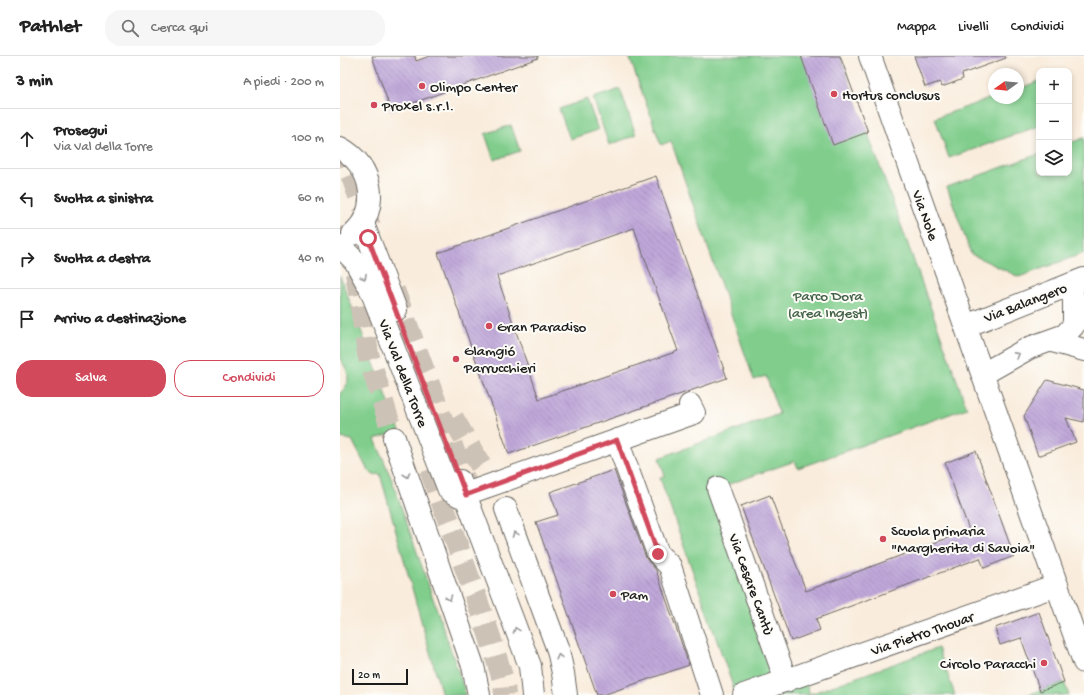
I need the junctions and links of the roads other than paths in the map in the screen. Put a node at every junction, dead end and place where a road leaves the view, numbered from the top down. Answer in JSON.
{"nodes":[{"id":1,"x":870,"y":56,"type":"edge"},
{"id":2,"x":340,"y":148,"type":"edge"},
{"id":3,"x":363,"y":224,"type":"junction"},
{"id":4,"x":340,"y":242,"type":"edge"},
{"id":5,"x":340,"y":246,"type":"tunnel mouth"},
{"id":6,"x":1077,"y":282,"type":"edge"},
{"id":7,"x":966,"y":326,"type":"junction"},
{"id":8,"x":1052,"y":341,"type":"junction"},
{"id":9,"x":1084,"y":350,"type":"edge"},
{"id":10,"x":983,"y":374,"type":"junction"},
{"id":11,"x":690,"y":405,"type":"dead end"},
{"id":12,"x":394,"y":438,"type":"tunnel mouth"},
{"id":13,"x":617,"y":440,"type":"junction"},
{"id":14,"x":718,"y":488,"type":"dead end"},
{"id":15,"x":466,"y":495,"type":"junction"},
{"id":16,"x":506,"y":509,"type":"tunnel mouth"},
{"id":17,"x":1057,"y":585,"type":"junction"},
{"id":18,"x":1084,"y":662,"type":"edge"},
{"id":19,"x":786,"y":681,"type":"junction"},
{"id":20,"x":479,"y":695,"type":"edge"},
{"id":21,"x":533,"y":695,"type":"edge"},
{"id":22,"x":566,"y":695,"type":"edge"},
{"id":23,"x":712,"y":695,"type":"edge"},
{"id":24,"x":744,"y":695,"type":"edge"}],
"edges":[{"from":1,"to":7,"type":"street","name":"Via Nole"},
{"from":2,"to":3,"type":"street"},
{"from":3,"to":4,"type":"street"},
{"from":3,"to":15,"type":"street","name":"Via Val della Torre"},
{"from":5,"to":15,"type":"street","name":"Via Val della Torre","one_way":true},
{"from":6,"to":7,"type":"street","name":"Via Balangero"},
{"from":6,"to":8,"type":"street"},
{"from":7,"to":10,"type":"street","name":"Via Nole"},
{"from":8,"to":9,"type":"street"},
{"from":10,"to":8,"type":"street","one_way":true},
{"from":10,"to":17,"type":"street","name":"Via Nole"},
{"from":11,"to":13,"type":"street"},
{"from":12,"to":20,"type":"street","one_way":true},
{"from":13,"to":15,"type":"street"},
{"from":13,"to":23,"type":"street"},
{"from":14,"to":19,"type":"street","name":"Via Cesare Cantù"},
{"from":21,"to":15,"type":"street","name":"Via Val della Torre","one_way":true},
{"from":22,"to":16,"type":"street","one_way":true},
{"from":17,"to":18,"type":"street","name":"Via Nole"},
{"from":17,"to":19,"type":"street","name":"Via Pietro Thouar"},
{"from":19,"to":24,"type":"street","name":"Via Pietro Thouar"}]}
